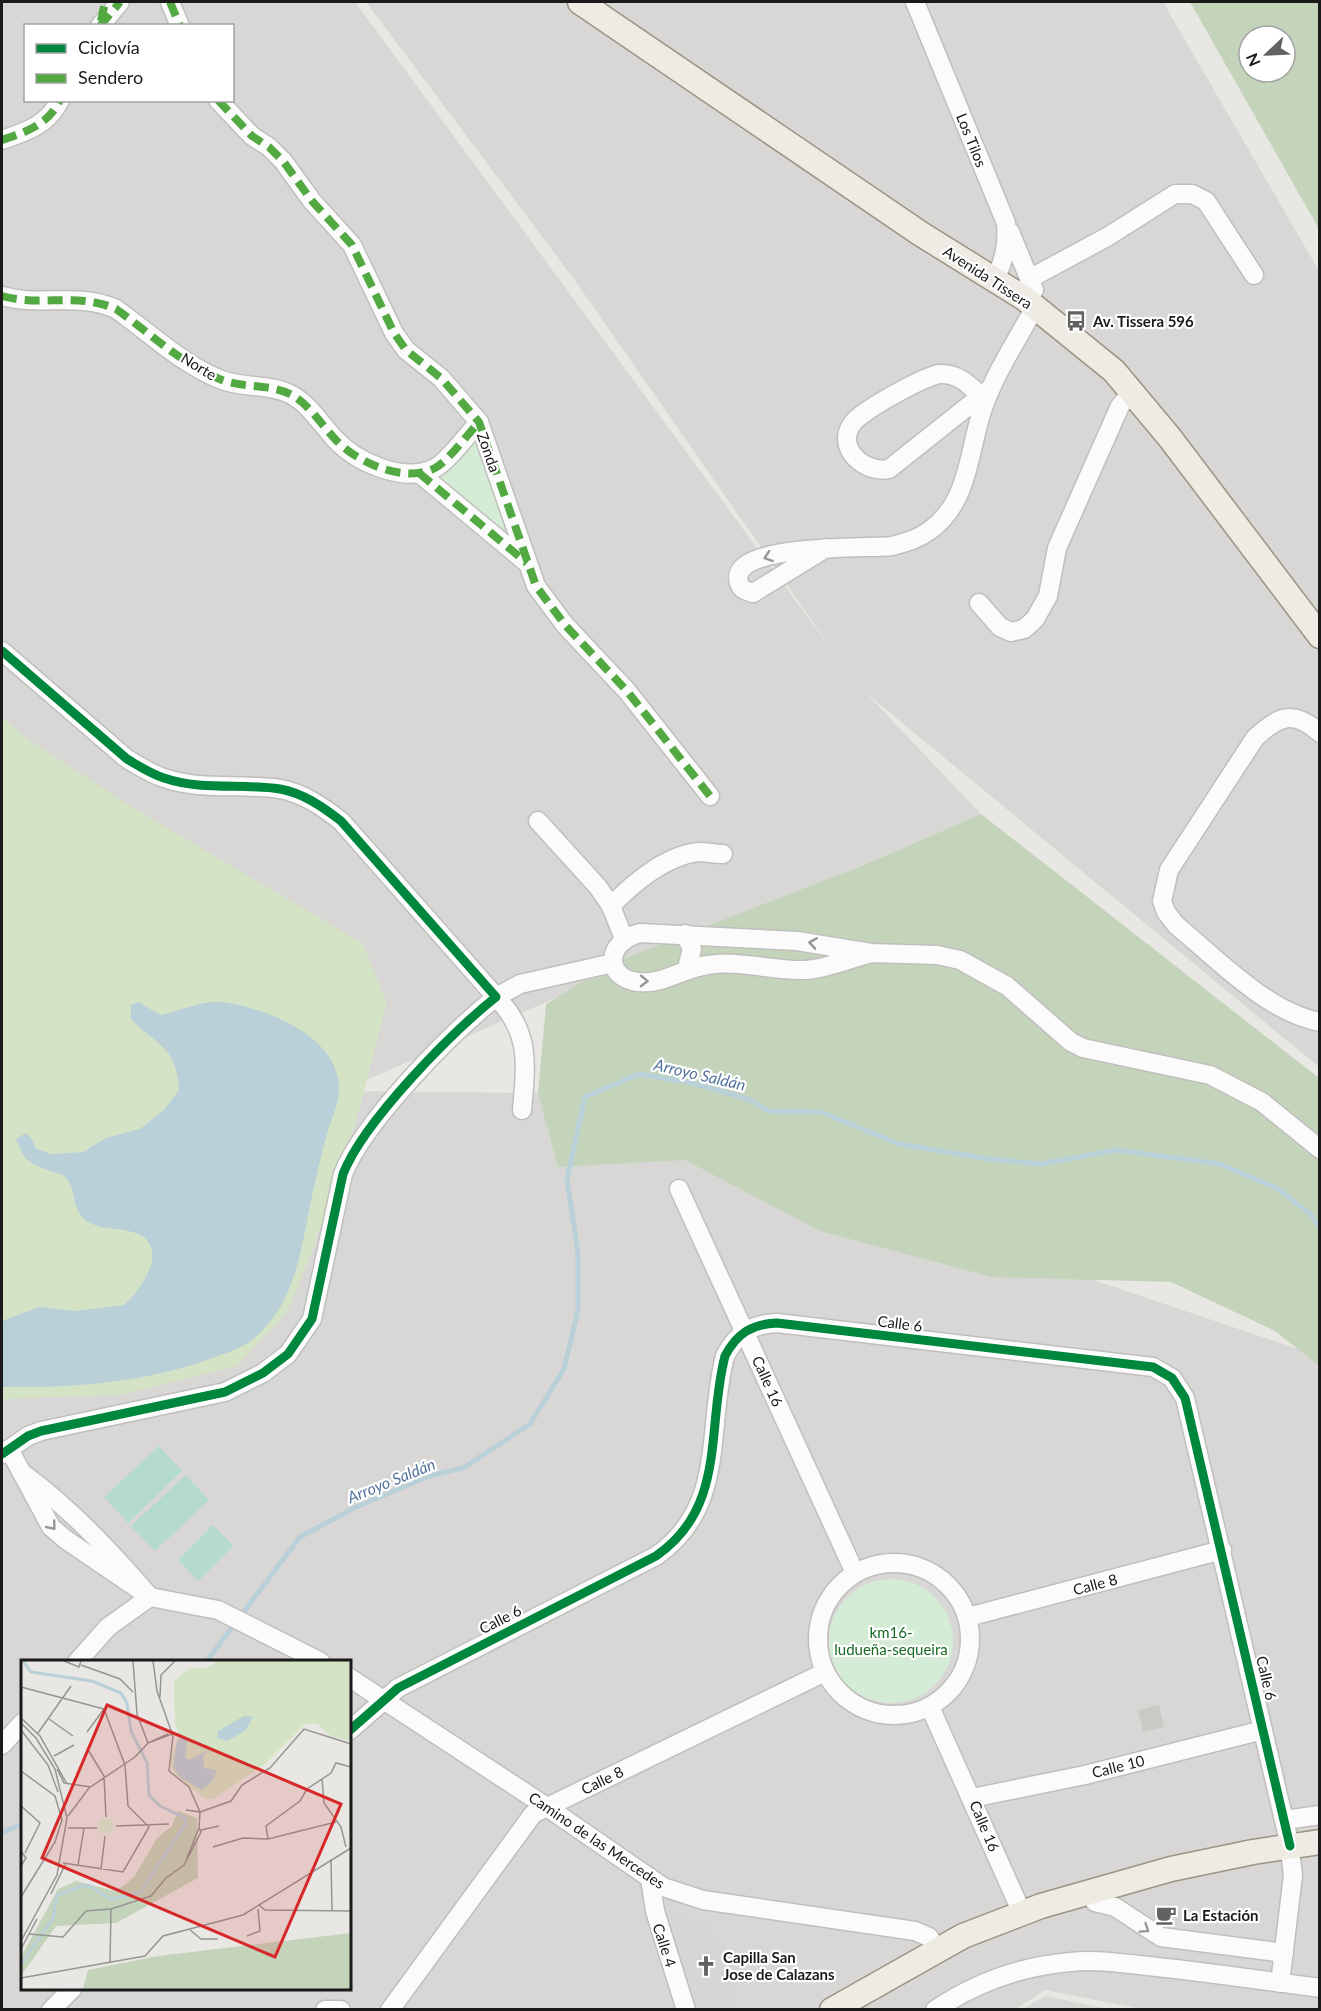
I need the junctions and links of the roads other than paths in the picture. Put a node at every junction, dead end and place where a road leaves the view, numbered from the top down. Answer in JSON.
{"nodes":[{"id":1,"x":105,"y":2,"type":"edge"},
{"id":2,"x":120,"y":2,"type":"edge"},
{"id":3,"x":170,"y":2,"type":"edge"},
{"id":4,"x":580,"y":2,"type":"edge"},
{"id":5,"x":915,"y":2,"type":"edge"},
{"id":6,"x":100,"y":24,"type":"edge"},
{"id":7,"x":101,"y":24,"type":"edge"},
{"id":8,"x":179,"y":24,"type":"edge"},
{"id":9,"x":59,"y":102,"type":"edge"},
{"id":10,"x":220,"y":102,"type":"edge"},
{"id":11,"x":2,"y":140,"type":"edge"},
{"id":12,"x":1006,"y":223,"type":"junction"},
{"id":13,"x":1254,"y":275,"type":"dead end"},
{"id":14,"x":1029,"y":279,"type":"junction"},
{"id":15,"x":995,"y":280,"type":"junction"},
{"id":16,"x":2,"y":296,"type":"edge"},
{"id":17,"x":1035,"y":307,"type":"junction"},
{"id":18,"x":1056,"y":324,"type":"junction"},
{"id":19,"x":986,"y":391,"type":"junction"},
{"id":20,"x":1132,"y":391,"type":"junction"},
{"id":21,"x":480,"y":422,"type":"junction"},
{"id":22,"x":419,"y":472,"type":"junction"},
{"id":23,"x":826,"y":548,"type":"dead end"},
{"id":24,"x":527,"y":563,"type":"junction"},
{"id":25,"x":979,"y":603,"type":"dead end"},
{"id":26,"x":1320,"y":636,"type":"edge"},
{"id":27,"x":2,"y":651,"type":"edge"},
{"id":28,"x":1320,"y":734,"type":"edge"},
{"id":29,"x":710,"y":796,"type":"dead end"},
{"id":30,"x":538,"y":821,"type":"dead end"},
{"id":31,"x":723,"y":854,"type":"dead end"},
{"id":32,"x":611,"y":906,"type":"junction"},
{"id":33,"x":685,"y":934,"type":"junction"},
{"id":34,"x":624,"y":939,"type":"junction"},
{"id":35,"x":871,"y":953,"type":"junction"},
{"id":36,"x":613,"y":963,"type":"junction"},
{"id":37,"x":687,"y":968,"type":"junction"},
{"id":38,"x":496,"y":997,"type":"junction"},
{"id":39,"x":1320,"y":1022,"type":"edge"},
{"id":40,"x":522,"y":1110,"type":"dead end"},
{"id":41,"x":1320,"y":1149,"type":"edge"},
{"id":42,"x":679,"y":1189,"type":"dead end"},
{"id":43,"x":745,"y":1330,"type":"junction"},
{"id":44,"x":5,"y":1452,"type":"edge"},
{"id":45,"x":25,"y":1475,"type":"junction"},
{"id":46,"x":1222,"y":1550,"type":"junction"},
{"id":47,"x":855,"y":1573,"type":"junction"},
{"id":48,"x":150,"y":1598,"type":"junction"},
{"id":49,"x":968,"y":1617,"type":"junction"},
{"id":50,"x":79,"y":1660,"type":"edge"},
{"id":51,"x":317,"y":1660,"type":"edge"},
{"id":52,"x":825,"y":1672,"type":"junction"},
{"id":53,"x":351,"y":1679,"type":"edge"},
{"id":54,"x":384,"y":1698,"type":"junction"},
{"id":55,"x":930,"y":1707,"type":"junction"},
{"id":56,"x":21,"y":1725,"type":"edge"},
{"id":57,"x":351,"y":1729,"type":"edge"},
{"id":58,"x":1263,"y":1730,"type":"junction"},
{"id":59,"x":2,"y":1745,"type":"edge"},
{"id":60,"x":972,"y":1798,"type":"junction"},
{"id":61,"x":547,"y":1807,"type":"junction"},
{"id":62,"x":1320,"y":1815,"type":"edge"},
{"id":63,"x":1285,"y":1820,"type":"junction"},
{"id":64,"x":1320,"y":1842,"type":"edge"},
{"id":65,"x":1291,"y":1852,"type":"junction"},
{"id":66,"x":1320,"y":1856,"type":"edge"},
{"id":67,"x":650,"y":1878,"type":"junction"},
{"id":68,"x":1095,"y":1902,"type":"junction"},
{"id":69,"x":1022,"y":1913,"type":"junction"},
{"id":70,"x":936,"y":1951,"type":"junction"},
{"id":71,"x":1284,"y":1953,"type":"junction"},
{"id":72,"x":1280,"y":1983,"type":"junction"},
{"id":73,"x":1320,"y":1988,"type":"edge"},
{"id":74,"x":72,"y":1990,"type":"edge"},
{"id":75,"x":51,"y":2010,"type":"edge"},
{"id":76,"x":325,"y":2010,"type":"edge"},
{"id":77,"x":341,"y":2010,"type":"edge"},
{"id":78,"x":390,"y":2010,"type":"edge"},
{"id":79,"x":686,"y":2010,"type":"edge"},
{"id":80,"x":832,"y":2010,"type":"edge"},
{"id":81,"x":851,"y":2010,"type":"edge"},
{"id":82,"x":934,"y":2010,"type":"edge"}],
"edges":[{"from":1,"to":6,"type":"street"},
{"from":2,"to":7,"type":"street"},
{"from":3,"to":8,"type":"street"},
{"from":4,"to":15,"type":"main road","name":"Avenida Tissera"},
{"from":5,"to":12,"type":"street","name":"Los Tilos"},
{"from":9,"to":11,"type":"street"},
{"from":10,"to":21,"type":"street","name":"Zonda"},
{"from":12,"to":14,"type":"street"},
{"from":12,"to":15,"type":"street","name":"Los Tilos"},
{"from":13,"to":14,"type":"street"},
{"from":14,"to":18,"type":"street"},
{"from":15,"to":17,"type":"main road","name":"Avenida Tissera"},
{"from":16,"to":22,"type":"street","name":"Norte"},
{"from":17,"to":18,"type":"main road","name":"Avenida Tissera"},
{"from":17,"to":19,"type":"street"},
{"from":18,"to":20,"type":"main road","name":"Avenida Tissera"},
{"from":19,"to":19,"type":"street"},
{"from":19,"to":23,"type":"street"},
{"from":20,"to":25,"type":"street"},
{"from":20,"to":26,"type":"main road","name":"Avenida Tissera"},
{"from":21,"to":22,"type":"street"},
{"from":21,"to":24,"type":"street","name":"Zonda"},
{"from":22,"to":24,"type":"street"},
{"from":24,"to":29,"type":"street","name":"Zonda"},
{"from":27,"to":38,"type":"street"},
{"from":28,"to":39,"type":"street"},
{"from":30,"to":32,"type":"street"},
{"from":31,"to":32,"type":"street"},
{"from":32,"to":34,"type":"street"},
{"from":33,"to":34,"type":"street"},
{"from":35,"to":33,"type":"street","one_way":true},
{"from":33,"to":37,"type":"street"},
{"from":34,"to":36,"type":"street"},
{"from":35,"to":37,"type":"street"},
{"from":35,"to":41,"type":"street"},
{"from":36,"to":37,"type":"street","one_way":true},
{"from":36,"to":38,"type":"street"},
{"from":38,"to":40,"type":"street"},
{"from":38,"to":44,"type":"street"},
{"from":42,"to":43,"type":"street","name":"Calle 16"},
{"from":43,"to":46,"type":"street","name":"Calle 6"},
{"from":43,"to":47,"type":"street","name":"Calle 16"},
{"from":43,"to":54,"type":"street","name":"Calle 6"},
{"from":44,"to":45,"type":"street"},
{"from":45,"to":48,"type":"street"},
{"from":45,"to":48,"type":"street","one_way":true},
{"from":46,"to":49,"type":"street","name":"Calle 8"},
{"from":46,"to":58,"type":"street","name":"Calle 6"},
{"from":47,"to":49,"type":"street"},
{"from":47,"to":52,"type":"street"},
{"from":48,"to":50,"type":"street"},
{"from":48,"to":51,"type":"street"},
{"from":49,"to":55,"type":"street"},
{"from":52,"to":55,"type":"street"},
{"from":52,"to":61,"type":"street","name":"Calle 8"},
{"from":53,"to":54,"type":"street","name":"Camino de las Mercedes"},
{"from":54,"to":57,"type":"street","name":"Calle 6"},
{"from":54,"to":61,"type":"street","name":"Camino de las Mercedes"},
{"from":55,"to":60,"type":"street","name":"Calle 16"},
{"from":56,"to":59,"type":"street"},
{"from":58,"to":60,"type":"street","name":"Calle 10"},
{"from":58,"to":63,"type":"street","name":"Calle 6"},
{"from":60,"to":69,"type":"street","name":"Calle 16"},
{"from":61,"to":67,"type":"street","name":"Camino de las Mercedes"},
{"from":61,"to":78,"type":"street","name":"Calle 8"},
{"from":62,"to":63,"type":"street"},
{"from":63,"to":65,"type":"street","name":"Calle 6"},
{"from":64,"to":65,"type":"main road"},
{"from":65,"to":66,"type":"main road"},
{"from":65,"to":68,"type":"main road"},
{"from":65,"to":69,"type":"main road"},
{"from":65,"to":71,"type":"street","name":"Calle 6"},
{"from":67,"to":70,"type":"street","name":"Camino de las Mercedes"},
{"from":67,"to":79,"type":"street","name":"Calle 4"},
{"from":68,"to":71,"type":"street","one_way":true},
{"from":68,"to":81,"type":"main road"},
{"from":69,"to":70,"type":"main road"},
{"from":70,"to":80,"type":"main road"},
{"from":71,"to":72,"type":"street","name":"Calle 6"},
{"from":72,"to":73,"type":"street"},
{"from":72,"to":82,"type":"street"},
{"from":74,"to":75,"type":"street"},
{"from":76,"to":77,"type":"street"}]}
